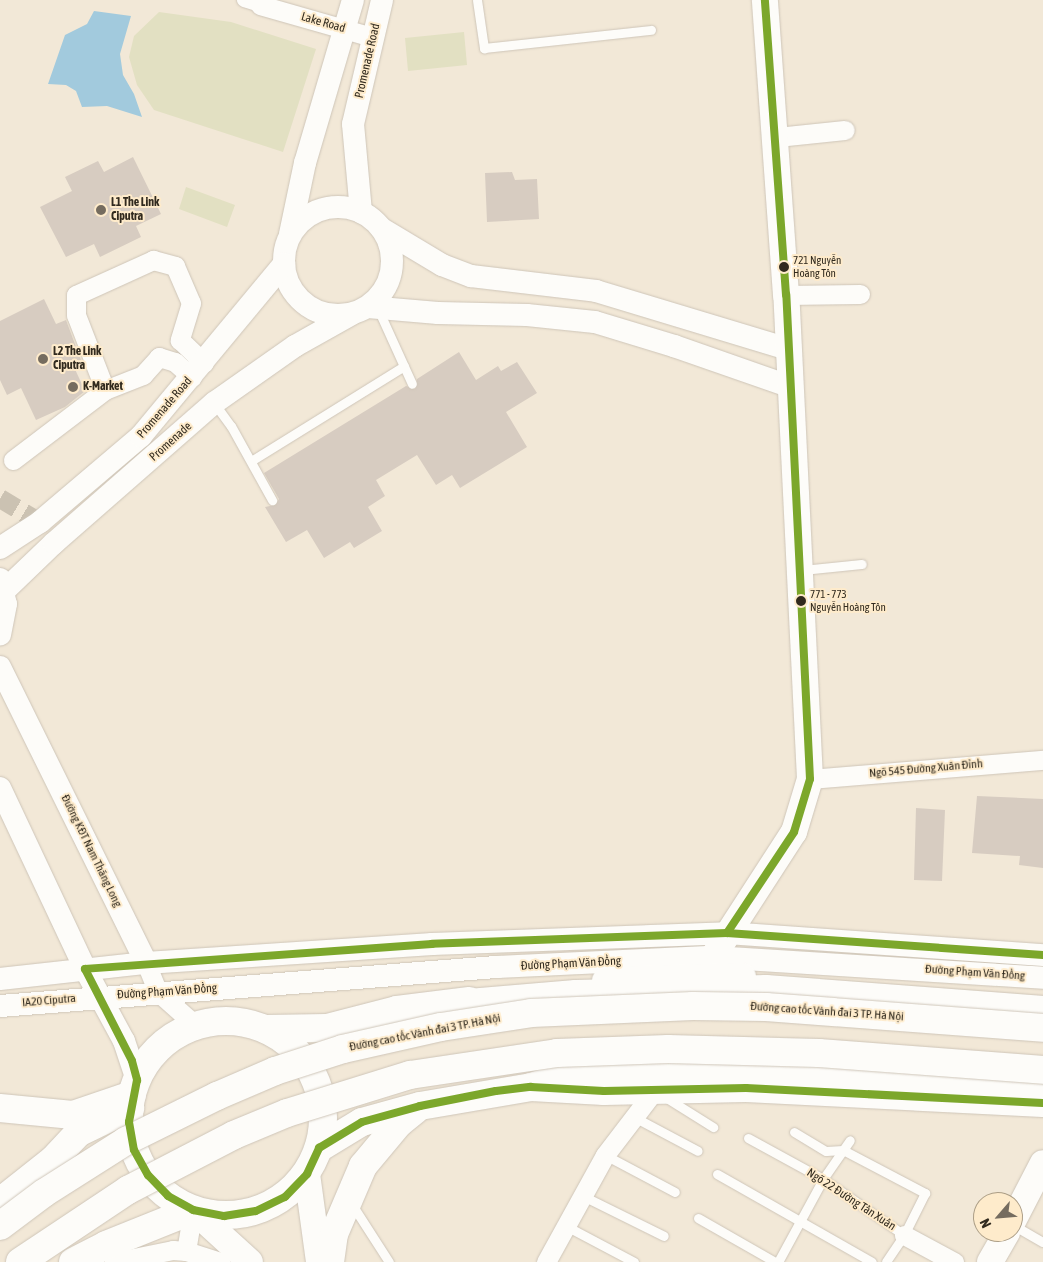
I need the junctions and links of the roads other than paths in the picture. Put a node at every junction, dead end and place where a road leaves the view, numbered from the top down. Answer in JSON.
{"nodes":[{"id":1,"x":382,"y":0,"type":"edge"},
{"id":2,"x":478,"y":0,"type":"edge"},
{"id":3,"x":765,"y":0,"type":"edge"},
{"id":4,"x":352,"y":1,"type":"edge"},
{"id":5,"x":252,"y":2,"type":"edge"},
{"id":6,"x":345,"y":29,"type":"junction"},
{"id":7,"x":652,"y":30,"type":"dead end"},
{"id":8,"x":372,"y":37,"type":"junction"},
{"id":9,"x":845,"y":130,"type":"dead end"},
{"id":10,"x":777,"y":137,"type":"junction"},
{"id":11,"x":361,"y":212,"type":"junction"},
{"id":12,"x":382,"y":229,"type":"junction"},
{"id":13,"x":288,"y":240,"type":"junction"},
{"id":14,"x":284,"y":264,"type":"junction"},
{"id":15,"x":860,"y":294,"type":"dead end"},
{"id":16,"x":786,"y":295,"type":"junction"},
{"id":17,"x":365,"y":309,"type":"junction"},
{"id":18,"x":788,"y":349,"type":"junction"},
{"id":19,"x":404,"y":366,"type":"junction"},
{"id":20,"x":198,"y":370,"type":"junction"},
{"id":21,"x":412,"y":384,"type":"dead end"},
{"id":22,"x":791,"y":387,"type":"junction"},
{"id":23,"x":105,"y":390,"type":"junction"},
{"id":24,"x":214,"y":403,"type":"junction"},
{"id":25,"x":13,"y":460,"type":"dead end"},
{"id":26,"x":250,"y":461,"type":"junction"},
{"id":27,"x":272,"y":500,"type":"dead end"},
{"id":28,"x":0,"y":548,"type":"edge"},
{"id":29,"x":862,"y":564,"type":"dead end"},
{"id":30,"x":799,"y":570,"type":"junction"},
{"id":31,"x":3,"y":584,"type":"edge"},
{"id":32,"x":0,"y":634,"type":"edge"},
{"id":33,"x":0,"y":667,"type":"edge"},
{"id":34,"x":1043,"y":760,"type":"edge"},
{"id":35,"x":810,"y":778,"type":"junction"},
{"id":36,"x":0,"y":788,"type":"edge"},
{"id":37,"x":726,"y":932,"type":"junction"},
{"id":38,"x":1043,"y":955,"type":"edge"},
{"id":39,"x":713,"y":957,"type":"junction"},
{"id":40,"x":146,"y":963,"type":"junction"},
{"id":41,"x":85,"y":969,"type":"junction"},
{"id":42,"x":1043,"y":978,"type":"edge"},
{"id":43,"x":0,"y":979,"type":"edge"},
{"id":44,"x":158,"y":992,"type":"junction"},
{"id":45,"x":99,"y":997,"type":"junction"},
{"id":46,"x":1043,"y":998,"type":"edge"},
{"id":47,"x":445,"y":1005,"type":"junction"},
{"id":48,"x":0,"y":1006,"type":"edge"},
{"id":49,"x":1043,"y":1010,"type":"edge"},
{"id":50,"x":1043,"y":1022,"type":"edge"},
{"id":51,"x":194,"y":1024,"type":"junction"},
{"id":52,"x":1043,"y":1028,"type":"edge"},
{"id":53,"x":266,"y":1029,"type":"junction"},
{"id":54,"x":1043,"y":1070,"type":"edge"},
{"id":55,"x":1043,"y":1079,"type":"edge"},
{"id":56,"x":1043,"y":1086,"type":"edge"},
{"id":57,"x":531,"y":1087,"type":"junction"},
{"id":58,"x":654,"y":1091,"type":"junction"},
{"id":59,"x":133,"y":1094,"type":"junction"},
{"id":60,"x":1043,"y":1104,"type":"edge"},
{"id":61,"x":420,"y":1106,"type":"junction"},
{"id":62,"x":0,"y":1108,"type":"edge"},
{"id":63,"x":633,"y":1117,"type":"junction"},
{"id":64,"x":713,"y":1127,"type":"dead end"},
{"id":65,"x":794,"y":1132,"type":"dead end"},
{"id":66,"x":748,"y":1138,"type":"dead end"},
{"id":67,"x":850,"y":1140,"type":"dead end"},
{"id":68,"x":318,"y":1148,"type":"junction"},
{"id":69,"x":843,"y":1150,"type":"junction"},
{"id":70,"x":698,"y":1151,"type":"dead end"},
{"id":71,"x":605,"y":1155,"type":"junction"},
{"id":72,"x":1043,"y":1163,"type":"edge"},
{"id":73,"x":307,"y":1174,"type":"junction"},
{"id":74,"x":717,"y":1174,"type":"dead end"},
{"id":75,"x":824,"y":1179,"type":"junction"},
{"id":76,"x":675,"y":1192,"type":"dead end"},
{"id":77,"x":583,"y":1196,"type":"junction"},
{"id":78,"x":348,"y":1197,"type":"junction"},
{"id":79,"x":0,"y":1202,"type":"edge"},
{"id":80,"x":1023,"y":1202,"type":"edge"},
{"id":81,"x":193,"y":1210,"type":"junction"},
{"id":82,"x":698,"y":1218,"type":"dead end"},
{"id":83,"x":802,"y":1221,"type":"junction"},
{"id":84,"x":0,"y":1226,"type":"edge"},
{"id":85,"x":566,"y":1226,"type":"junction"},
{"id":86,"x":1023,"y":1231,"type":"edge"},
{"id":87,"x":904,"y":1235,"type":"junction"},
{"id":88,"x":664,"y":1236,"type":"dead end"},
{"id":89,"x":1001,"y":1242,"type":"edge"},
{"id":90,"x":1043,"y":1242,"type":"edge"},
{"id":91,"x":186,"y":1251,"type":"junction"},
{"id":92,"x":548,"y":1261,"type":"edge"},
{"id":93,"x":20,"y":1262,"type":"edge"},
{"id":94,"x":73,"y":1262,"type":"edge"},
{"id":95,"x":114,"y":1262,"type":"edge"},
{"id":96,"x":220,"y":1262,"type":"edge"},
{"id":97,"x":250,"y":1262,"type":"edge"},
{"id":98,"x":319,"y":1262,"type":"edge"},
{"id":99,"x":330,"y":1262,"type":"edge"},
{"id":100,"x":389,"y":1262,"type":"edge"},
{"id":101,"x":634,"y":1262,"type":"edge"},
{"id":102,"x":776,"y":1262,"type":"edge"},
{"id":103,"x":872,"y":1262,"type":"edge"},
{"id":104,"x":886,"y":1262,"type":"edge"},
{"id":105,"x":954,"y":1262,"type":"edge"},
{"id":106,"x":990,"y":1262,"type":"edge"}],
"edges":[{"from":1,"to":8,"type":"street","name":"Promenade Road"},
{"from":2,"to":7,"type":"lane"},
{"from":3,"to":10,"type":"main road"},
{"from":4,"to":6,"type":"street"},
{"from":5,"to":6,"type":"street","name":"Lake Road"},
{"from":6,"to":8,"type":"street","name":"Lake Road"},
{"from":6,"to":13,"type":"street"},
{"from":8,"to":11,"type":"street","name":"Promenade Road"},
{"from":9,"to":10,"type":"street"},
{"from":10,"to":16,"type":"main road"},
{"from":11,"to":12,"type":"street"},
{"from":11,"to":13,"type":"street"},
{"from":12,"to":17,"type":"street"},
{"from":12,"to":18,"type":"street"},
{"from":13,"to":14,"type":"street"},
{"from":14,"to":17,"type":"street"},
{"from":14,"to":20,"type":"street","name":"Promenade Road"},
{"from":15,"to":16,"type":"street"},
{"from":16,"to":18,"type":"main road"},
{"from":17,"to":19,"type":"lane"},
{"from":17,"to":22,"type":"street"},
{"from":17,"to":24,"type":"street","name":"Promenade"},
{"from":18,"to":22,"type":"main road"},
{"from":19,"to":21,"type":"lane"},
{"from":19,"to":26,"type":"lane"},
{"from":20,"to":23,"type":"street"},
{"from":20,"to":23,"type":"street"},
{"from":20,"to":28,"type":"street","name":"Promenade Road"},
{"from":22,"to":30,"type":"main road"},
{"from":23,"to":25,"type":"street"},
{"from":24,"to":26,"type":"lane"},
{"from":24,"to":31,"type":"street","name":"Promenade"},
{"from":26,"to":27,"type":"lane"},
{"from":29,"to":30,"type":"lane"},
{"from":30,"to":35,"type":"main road"},
{"from":31,"to":32,"type":"street"},
{"from":33,"to":40,"type":"street","name":"Đường KĐT Nam Thăng Long"},
{"from":34,"to":35,"type":"street","name":"Ngõ 545 Đường Xuân Đỉnh"},
{"from":35,"to":37,"type":"main road"},
{"from":36,"to":41,"type":"street"},
{"from":37,"to":38,"type":"street","name":"Đường Phạm Văn Đồng"},
{"from":37,"to":39,"type":"main road"},
{"from":37,"to":40,"type":"street","name":"Đường Phạm Văn Đồng"},
{"from":39,"to":42,"type":"street","name":"Đường Phạm Văn Đồng"},
{"from":39,"to":44,"type":"street","name":"Đường Phạm Văn Đồng"},
{"from":40,"to":41,"type":"street","name":"Đường Phạm Văn Đồng"},
{"from":40,"to":44,"type":"street","name":"Đường KĐT Nam Thăng Long"},
{"from":41,"to":43,"type":"street"},
{"from":41,"to":45,"type":"street"},
{"from":44,"to":45,"type":"street","name":"Đường Phạm Văn Đồng"},
{"from":44,"to":51,"type":"street","name":"Đường KĐT Nam Thăng Long"},
{"from":45,"to":48,"type":"street","name":"IA20 Ciputra"},
{"from":45,"to":59,"type":"street"},
{"from":46,"to":47,"type":"main road","name":"Đường Phạm Văn Đồng"},
{"from":47,"to":49,"type":"main road"},
{"from":47,"to":50,"type":"main road","name":"Đường Phạm Văn Đồng"},
{"from":47,"to":53,"type":"main road","name":"Đường Phạm Văn Đồng"},
{"from":51,"to":53,"type":"main road"},
{"from":51,"to":59,"type":"main road"},
{"from":52,"to":84,"type":"main road","name":"Đường cao tốc Vành đai 3 TP. Hà Nội","bridge":true},
{"from":53,"to":68,"type":"main road"},
{"from":54,"to":93,"type":"main road","bridge":true},
{"from":55,"to":57,"type":"main road"},
{"from":56,"to":57,"type":"main road"},
{"from":57,"to":58,"type":"main road"},
{"from":57,"to":61,"type":"main road"},
{"from":58,"to":60,"type":"main road"},
{"from":58,"to":63,"type":"street"},
{"from":58,"to":64,"type":"lane"},
{"from":59,"to":62,"type":"main road"},
{"from":59,"to":79,"type":"main road"},
{"from":59,"to":81,"type":"main road"},
{"from":61,"to":68,"type":"main road"},
{"from":61,"to":78,"type":"main road"},
{"from":63,"to":70,"type":"lane"},
{"from":63,"to":71,"type":"street"},
{"from":65,"to":69,"type":"lane"},
{"from":66,"to":75,"type":"lane","name":"Ngõ 22 Đường Tân Xuân"},
{"from":67,"to":69,"type":"lane"},
{"from":68,"to":73,"type":"main road"},
{"from":69,"to":75,"type":"lane"},
{"from":69,"to":87,"type":"lane"},
{"from":71,"to":76,"type":"lane"},
{"from":71,"to":77,"type":"street"},
{"from":72,"to":80,"type":"main road"},
{"from":73,"to":81,"type":"main road"},
{"from":73,"to":98,"type":"main road"},
{"from":74,"to":83,"type":"lane"},
{"from":75,"to":83,"type":"lane"},
{"from":75,"to":87,"type":"lane","name":"Ngõ 22 Đường Tân Xuân"},
{"from":77,"to":85,"type":"street"},
{"from":77,"to":88,"type":"lane"},
{"from":78,"to":99,"type":"main road"},
{"from":78,"to":100,"type":"lane"},
{"from":81,"to":91,"type":"street"},
{"from":81,"to":94,"type":"main road"},
{"from":81,"to":97,"type":"main road"},
{"from":82,"to":102,"type":"lane"},
{"from":83,"to":102,"type":"lane"},
{"from":83,"to":103,"type":"lane"},
{"from":85,"to":92,"type":"street"},
{"from":85,"to":101,"type":"lane"},
{"from":86,"to":90,"type":"lane"},
{"from":87,"to":104,"type":"lane"},
{"from":87,"to":105,"type":"street","name":"Ngõ 22 Đường Tân Xuân"},
{"from":89,"to":106,"type":"main road"},
{"from":91,"to":95,"type":"street"},
{"from":91,"to":96,"type":"street"}]}
